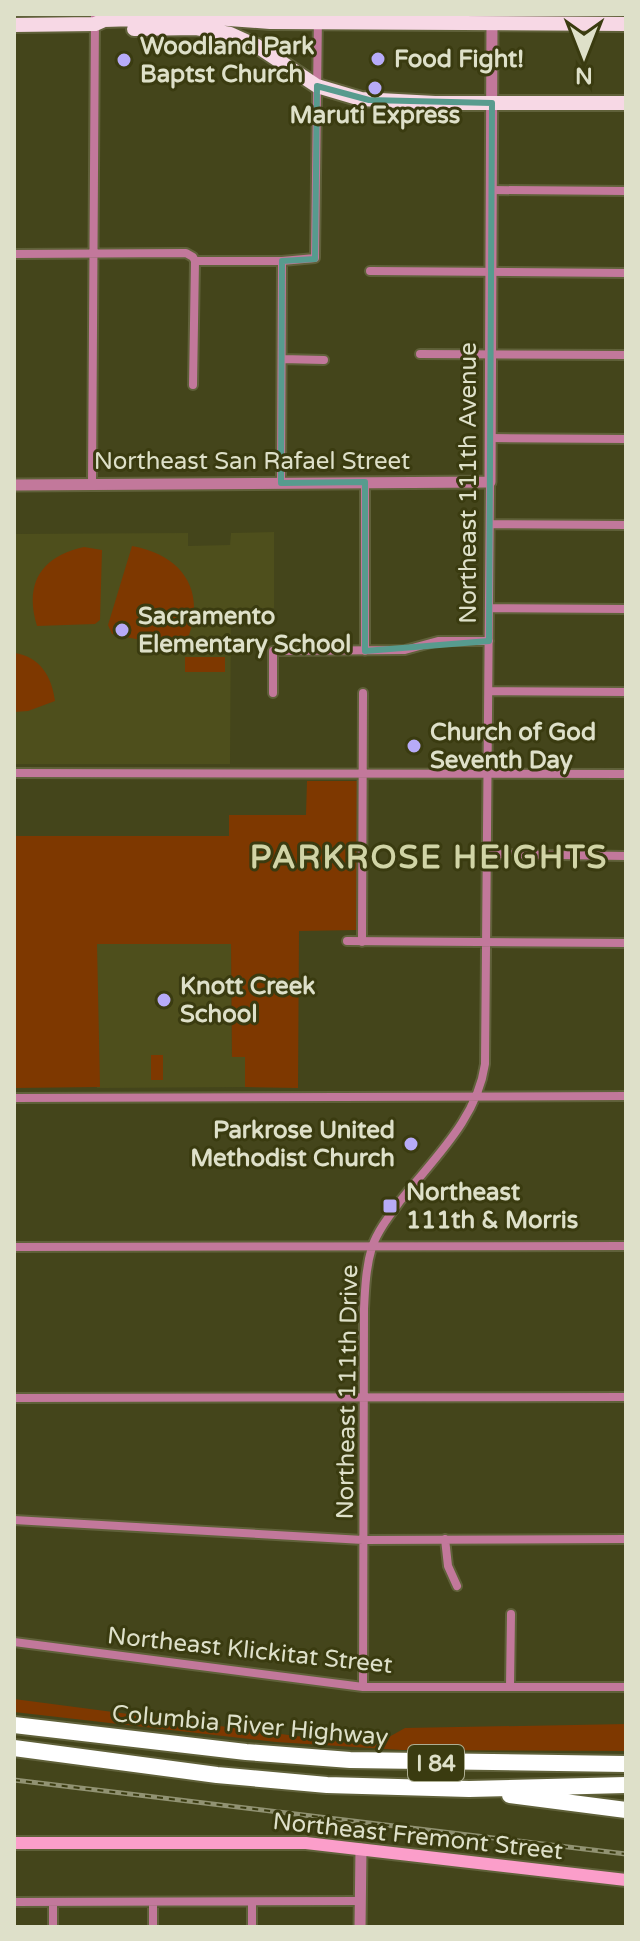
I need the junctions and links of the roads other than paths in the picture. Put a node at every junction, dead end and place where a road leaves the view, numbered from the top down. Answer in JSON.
{"nodes":[{"id":1,"x":318,"y":18,"type":"edge"},
{"id":2,"x":455,"y":18,"type":"edge"},
{"id":3,"x":95,"y":19,"type":"edge"},
{"id":4,"x":600,"y":19,"type":"edge"},
{"id":5,"x":492,"y":23,"type":"junction"},
{"id":6,"x":626,"y":24,"type":"edge"},
{"id":7,"x":14,"y":25,"type":"edge"},
{"id":8,"x":317,"y":86,"type":"junction"},
{"id":9,"x":492,"y":103,"type":"junction"},
{"id":10,"x":626,"y":103,"type":"edge"},
{"id":11,"x":492,"y":190,"type":"junction"},
{"id":12,"x":626,"y":191,"type":"edge"},
{"id":13,"x":14,"y":254,"type":"edge"},
{"id":14,"x":94,"y":254,"type":"junction"},
{"id":15,"x":195,"y":261,"type":"junction"},
{"id":16,"x":282,"y":261,"type":"junction"},
{"id":17,"x":370,"y":271,"type":"dead end"},
{"id":18,"x":491,"y":272,"type":"junction"},
{"id":19,"x":626,"y":273,"type":"edge"},
{"id":20,"x":420,"y":354,"type":"dead end"},
{"id":21,"x":491,"y":354,"type":"junction"},
{"id":22,"x":626,"y":355,"type":"edge"},
{"id":23,"x":282,"y":359,"type":"junction"},
{"id":24,"x":324,"y":360,"type":"dead end"},
{"id":25,"x":193,"y":385,"type":"dead end"},
{"id":26,"x":490,"y":438,"type":"junction"},
{"id":27,"x":626,"y":439,"type":"edge"},
{"id":28,"x":365,"y":482,"type":"junction"},
{"id":29,"x":490,"y":482,"type":"junction"},
{"id":30,"x":281,"y":483,"type":"junction"},
{"id":31,"x":92,"y":484,"type":"junction"},
{"id":32,"x":14,"y":485,"type":"edge"},
{"id":33,"x":490,"y":524,"type":"junction"},
{"id":34,"x":626,"y":525,"type":"edge"},
{"id":35,"x":489,"y":608,"type":"junction"},
{"id":36,"x":626,"y":609,"type":"edge"},
{"id":37,"x":489,"y":641,"type":"junction"},
{"id":38,"x":365,"y":651,"type":"junction"},
{"id":39,"x":489,"y":691,"type":"junction"},
{"id":40,"x":626,"y":692,"type":"edge"},
{"id":41,"x":273,"y":693,"type":"dead end"},
{"id":42,"x":363,"y":693,"type":"dead end"},
{"id":43,"x":363,"y":772,"type":"junction"},
{"id":44,"x":14,"y":773,"type":"edge"},
{"id":45,"x":488,"y":774,"type":"junction"},
{"id":46,"x":626,"y":774,"type":"edge"},
{"id":47,"x":488,"y":854,"type":"junction"},
{"id":48,"x":626,"y":856,"type":"edge"},
{"id":49,"x":347,"y":941,"type":"dead end"},
{"id":50,"x":362,"y":942,"type":"junction"},
{"id":51,"x":487,"y":942,"type":"junction"},
{"id":52,"x":626,"y":943,"type":"edge"},
{"id":53,"x":477,"y":1096,"type":"junction"},
{"id":54,"x":626,"y":1096,"type":"edge"},
{"id":55,"x":14,"y":1098,"type":"edge"},
{"id":56,"x":373,"y":1246,"type":"junction"},
{"id":57,"x":626,"y":1246,"type":"edge"},
{"id":58,"x":14,"y":1247,"type":"edge"},
{"id":59,"x":364,"y":1397,"type":"junction"},
{"id":60,"x":626,"y":1397,"type":"edge"},
{"id":61,"x":14,"y":1398,"type":"edge"},
{"id":62,"x":14,"y":1520,"type":"edge"},
{"id":63,"x":445,"y":1539,"type":"junction"},
{"id":64,"x":626,"y":1539,"type":"edge"},
{"id":65,"x":363,"y":1540,"type":"junction"},
{"id":66,"x":457,"y":1586,"type":"dead end"},
{"id":67,"x":511,"y":1614,"type":"dead end"},
{"id":68,"x":14,"y":1642,"type":"edge"},
{"id":69,"x":363,"y":1687,"type":"junction"},
{"id":70,"x":510,"y":1687,"type":"junction"},
{"id":71,"x":626,"y":1687,"type":"edge"},
{"id":72,"x":14,"y":1725,"type":"edge"},
{"id":73,"x":14,"y":1748,"type":"edge"},
{"id":74,"x":626,"y":1764,"type":"edge"},
{"id":75,"x":626,"y":1785,"type":"edge"},
{"id":76,"x":469,"y":1789,"type":"junction"},
{"id":77,"x":626,"y":1810,"type":"edge"},
{"id":78,"x":14,"y":1843,"type":"edge"},
{"id":79,"x":361,"y":1849,"type":"junction"},
{"id":80,"x":626,"y":1880,"type":"edge"},
{"id":81,"x":360,"y":1901,"type":"junction"},
{"id":82,"x":14,"y":1902,"type":"edge"},
{"id":83,"x":53,"y":1902,"type":"junction"},
{"id":84,"x":153,"y":1902,"type":"junction"},
{"id":85,"x":252,"y":1902,"type":"junction"},
{"id":86,"x":53,"y":1927,"type":"edge"},
{"id":87,"x":153,"y":1927,"type":"edge"},
{"id":88,"x":252,"y":1927,"type":"edge"},
{"id":89,"x":360,"y":1927,"type":"edge"}],
"edges":[{"from":1,"to":2,"type":"main road"},
{"from":1,"to":3,"type":"main road"},
{"from":1,"to":8,"type":"street"},
{"from":2,"to":5,"type":"main road"},
{"from":3,"to":7,"type":"main road"},
{"from":3,"to":8,"type":"main road"},
{"from":3,"to":14,"type":"street"},
{"from":4,"to":5,"type":"main road"},
{"from":4,"to":6,"type":"main road"},
{"from":5,"to":9,"type":"street","name":"Northeast 111th Avenue"},
{"from":8,"to":9,"type":"main road"},
{"from":8,"to":16,"type":"street"},
{"from":9,"to":10,"type":"main road"},
{"from":9,"to":11,"type":"street","name":"Northeast 111th Avenue"},
{"from":11,"to":12,"type":"street"},
{"from":11,"to":18,"type":"street","name":"Northeast 111th Avenue"},
{"from":13,"to":14,"type":"street"},
{"from":14,"to":15,"type":"street"},
{"from":14,"to":31,"type":"street"},
{"from":15,"to":16,"type":"street"},
{"from":15,"to":25,"type":"street"},
{"from":16,"to":23,"type":"street"},
{"from":17,"to":18,"type":"street"},
{"from":18,"to":19,"type":"street"},
{"from":18,"to":21,"type":"street","name":"Northeast 111th Avenue"},
{"from":20,"to":21,"type":"street"},
{"from":21,"to":22,"type":"street"},
{"from":21,"to":26,"type":"street","name":"Northeast 111th Avenue"},
{"from":23,"to":24,"type":"street"},
{"from":23,"to":30,"type":"street"},
{"from":26,"to":27,"type":"street"},
{"from":26,"to":29,"type":"street","name":"Northeast 111th Avenue"},
{"from":28,"to":29,"type":"street","name":"Northeast San Rafael Street"},
{"from":28,"to":30,"type":"street","name":"Northeast San Rafael Street"},
{"from":28,"to":38,"type":"street"},
{"from":29,"to":33,"type":"street","name":"Northeast 111th Avenue"},
{"from":30,"to":31,"type":"street","name":"Northeast San Rafael Street"},
{"from":31,"to":32,"type":"street","name":"Northeast San Rafael Street"},
{"from":33,"to":34,"type":"street"},
{"from":33,"to":35,"type":"street","name":"Northeast 111th Avenue"},
{"from":35,"to":36,"type":"street"},
{"from":35,"to":37,"type":"street","name":"Northeast 111th Avenue"},
{"from":37,"to":38,"type":"street"},
{"from":37,"to":39,"type":"street","name":"Northeast 111th Avenue"},
{"from":38,"to":41,"type":"street"},
{"from":39,"to":40,"type":"street"},
{"from":39,"to":45,"type":"street","name":"Northeast 111th Avenue"},
{"from":42,"to":43,"type":"street"},
{"from":43,"to":44,"type":"street"},
{"from":43,"to":45,"type":"street"},
{"from":43,"to":50,"type":"street"},
{"from":45,"to":46,"type":"street"},
{"from":45,"to":47,"type":"street","name":"Northeast 111th Avenue"},
{"from":47,"to":48,"type":"street"},
{"from":47,"to":51,"type":"street","name":"Northeast 111th Avenue"},
{"from":49,"to":50,"type":"street"},
{"from":50,"to":51,"type":"street"},
{"from":51,"to":52,"type":"street"},
{"from":51,"to":53,"type":"street","name":"Northeast 111th Drive"},
{"from":53,"to":54,"type":"street"},
{"from":53,"to":55,"type":"street"},
{"from":53,"to":56,"type":"street","name":"Northeast 111th Drive"},
{"from":56,"to":57,"type":"street"},
{"from":56,"to":58,"type":"street"},
{"from":56,"to":59,"type":"street","name":"Northeast 111th Drive"},
{"from":59,"to":60,"type":"street"},
{"from":59,"to":61,"type":"street"},
{"from":59,"to":65,"type":"street","name":"Northeast 111th Drive"},
{"from":62,"to":65,"type":"street"},
{"from":63,"to":64,"type":"street"},
{"from":63,"to":65,"type":"street"},
{"from":63,"to":66,"type":"street"},
{"from":65,"to":69,"type":"street","name":"Northeast 111th Drive"},
{"from":67,"to":70,"type":"street"},
{"from":68,"to":69,"type":"street","name":"Northeast Klickitat Street"},
{"from":69,"to":70,"type":"street","name":"Northeast Klickitat Street"},
{"from":70,"to":71,"type":"street","name":"Northeast Klickitat Street"},
{"from":72,"to":74,"type":"highway","name":"Columbia River Highway","number":"I 84"},
{"from":73,"to":76,"type":"highway","name":"Columbia River Highway","number":"I 84"},
{"from":75,"to":76,"type":"highway"},
{"from":76,"to":77,"type":"highway","number":"I 84"},
{"from":78,"to":79,"type":"main road","name":"Northeast Fremont Street"},
{"from":79,"to":80,"type":"main road","name":"Northeast Fremont Street"},
{"from":79,"to":81,"type":"street"},
{"from":81,"to":85,"type":"street"},
{"from":81,"to":89,"type":"street"},
{"from":82,"to":83,"type":"street"},
{"from":83,"to":84,"type":"street"},
{"from":83,"to":86,"type":"street"},
{"from":84,"to":85,"type":"street"},
{"from":84,"to":87,"type":"street"},
{"from":85,"to":88,"type":"street"}]}
